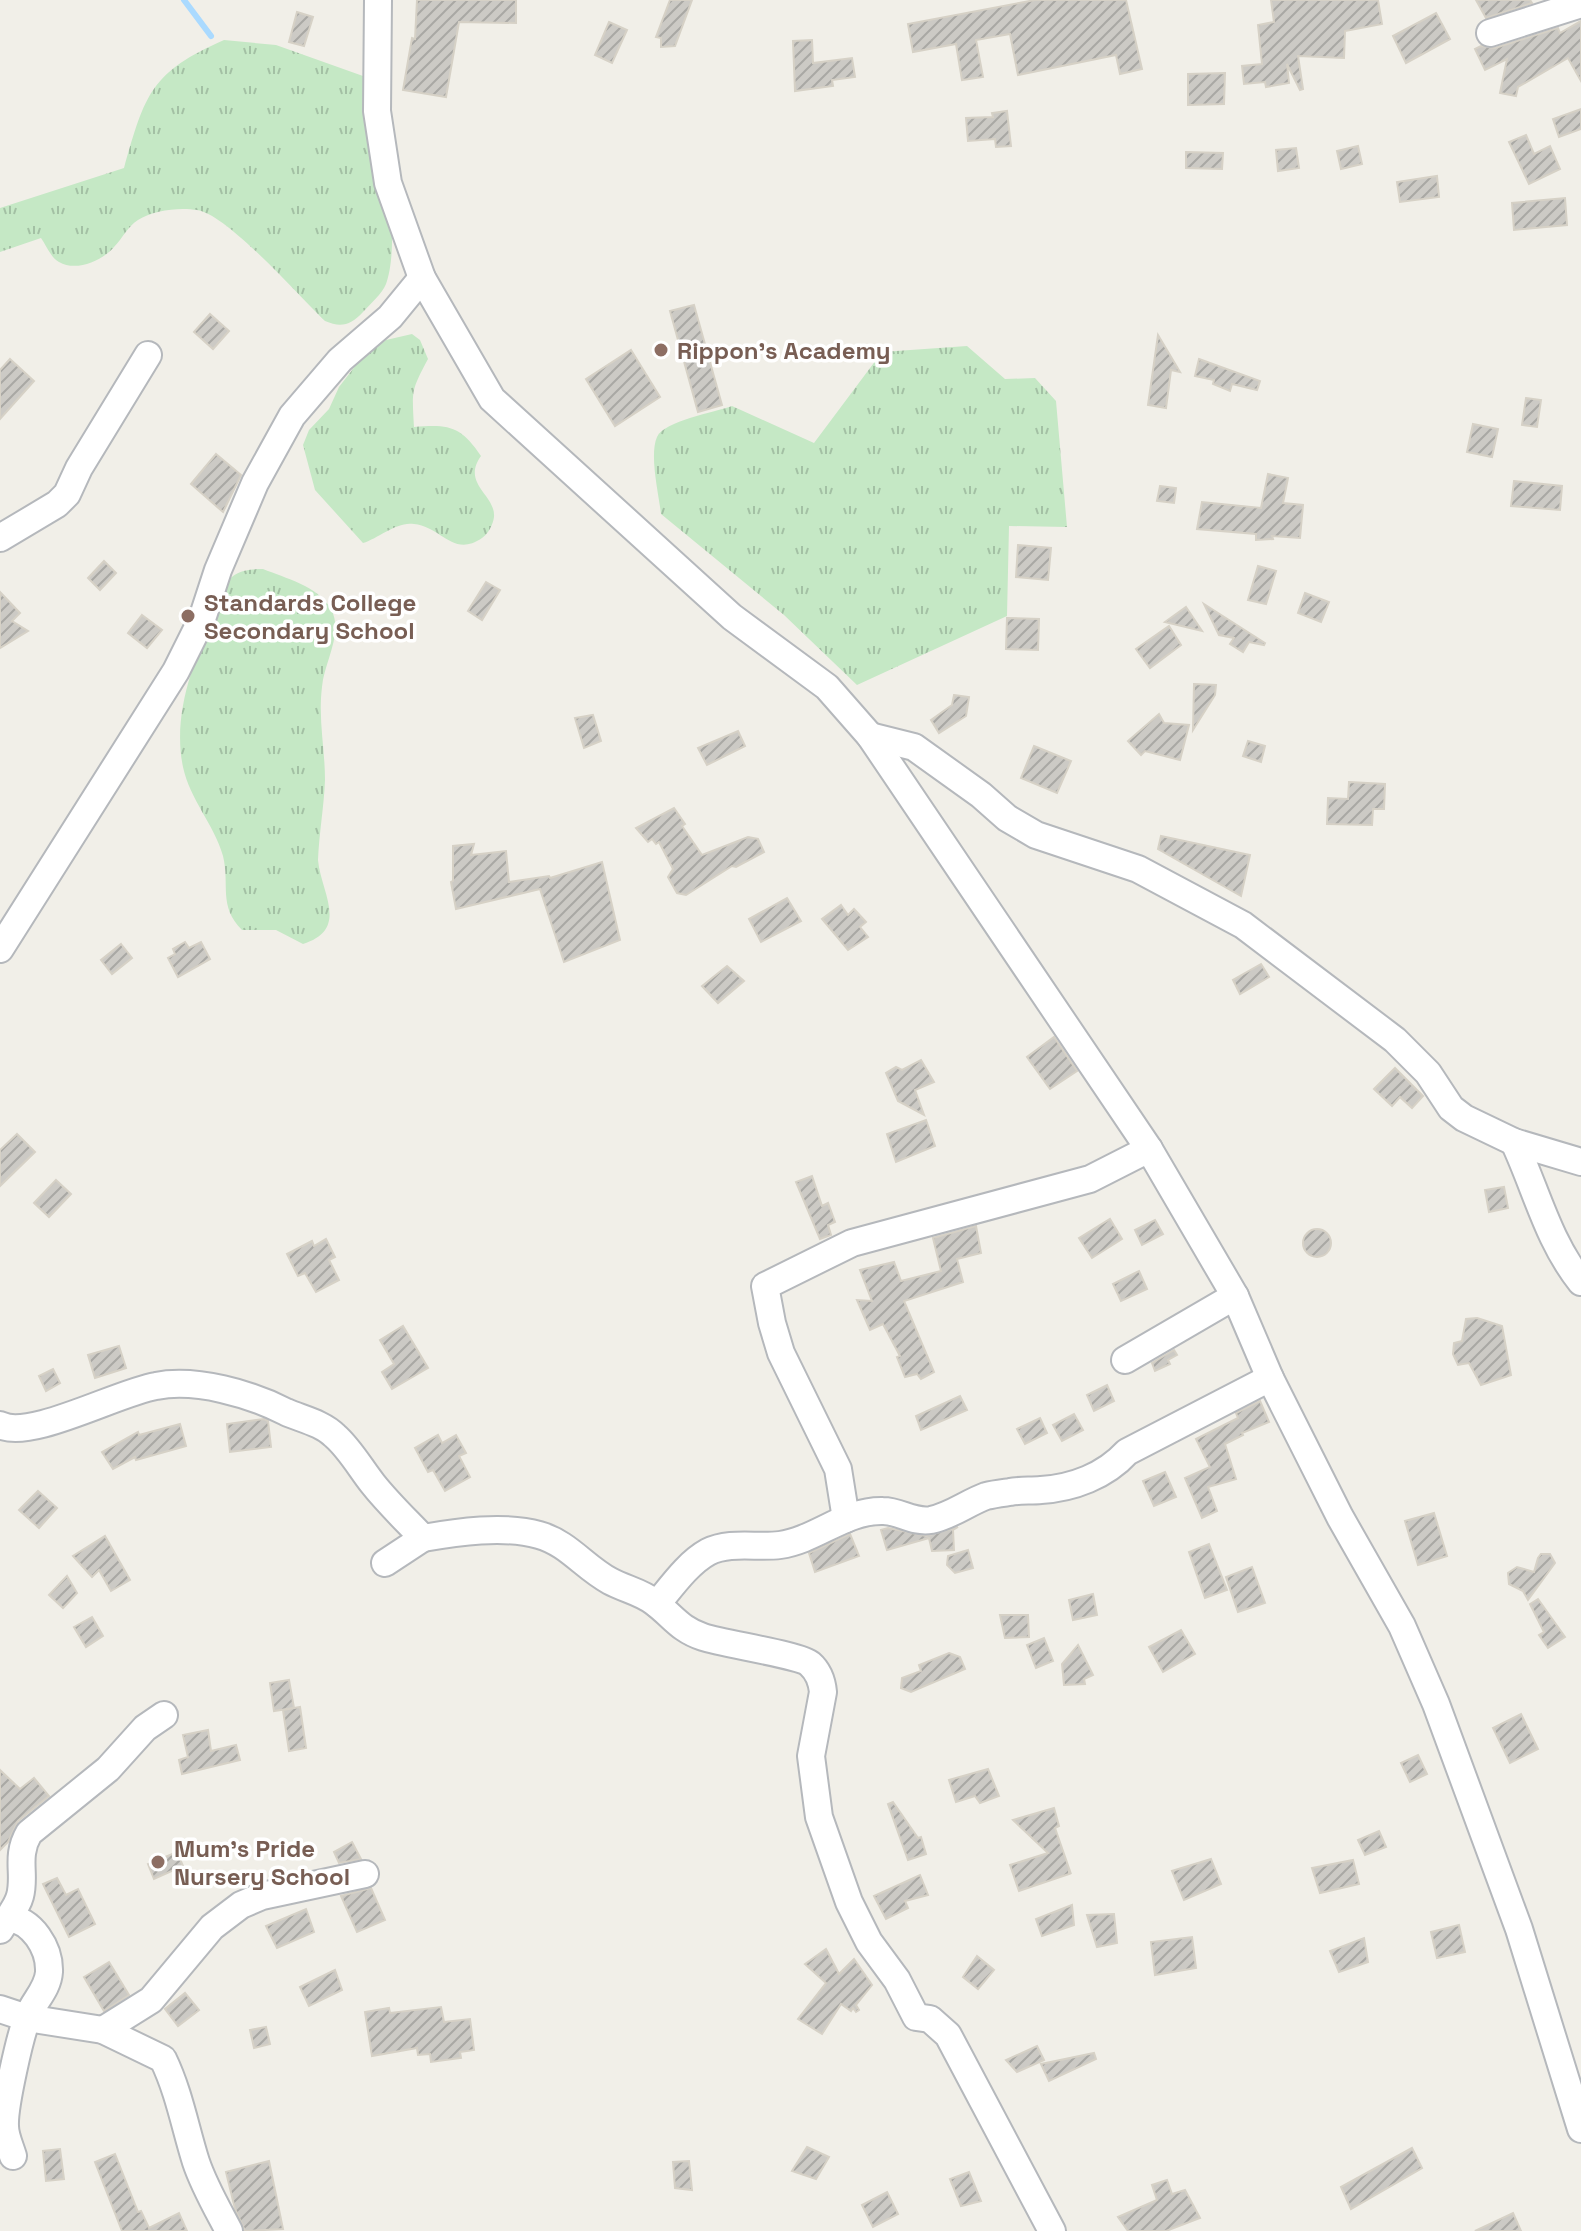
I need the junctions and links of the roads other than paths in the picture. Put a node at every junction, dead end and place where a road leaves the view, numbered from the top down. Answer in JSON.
{"nodes":[{"id":1,"x":378,"y":0,"type":"edge"},
{"id":2,"x":1581,"y":4,"type":"edge"},
{"id":3,"x":1490,"y":33,"type":"dead end"},
{"id":4,"x":422,"y":278,"type":"junction"},
{"id":5,"x":148,"y":355,"type":"dead end"},
{"id":6,"x":0,"y":538,"type":"edge"},
{"id":7,"x":870,"y":736,"type":"junction"},
{"id":8,"x":0,"y":949,"type":"edge"},
{"id":9,"x":1514,"y":1142,"type":"junction"},
{"id":10,"x":1149,"y":1149,"type":"junction"},
{"id":11,"x":1581,"y":1162,"type":"edge"},
{"id":12,"x":1581,"y":1282,"type":"edge"},
{"id":13,"x":1235,"y":1296,"type":"junction"},
{"id":14,"x":1125,"y":1360,"type":"dead end"},
{"id":15,"x":1270,"y":1378,"type":"junction"},
{"id":16,"x":0,"y":1425,"type":"edge"},
{"id":17,"x":846,"y":1519,"type":"junction"},
{"id":18,"x":423,"y":1538,"type":"junction"},
{"id":19,"x":385,"y":1563,"type":"dead end"},
{"id":20,"x":657,"y":1604,"type":"junction"},
{"id":21,"x":164,"y":1715,"type":"dead end"},
{"id":22,"x":365,"y":1874,"type":"dead end"},
{"id":23,"x":4,"y":1924,"type":"edge"},
{"id":24,"x":0,"y":2009,"type":"edge"},
{"id":25,"x":27,"y":2018,"type":"junction"},
{"id":26,"x":103,"y":2030,"type":"junction"},
{"id":27,"x":1581,"y":2129,"type":"edge"},
{"id":28,"x":13,"y":2156,"type":"dead end"},
{"id":29,"x":229,"y":2231,"type":"edge"},
{"id":30,"x":1052,"y":2231,"type":"edge"}],
"edges":[{"from":1,"to":4,"type":"street"},
{"from":2,"to":3,"type":"street"},
{"from":4,"to":7,"type":"street"},
{"from":4,"to":8,"type":"street"},
{"from":5,"to":6,"type":"street"},
{"from":7,"to":9,"type":"street"},
{"from":7,"to":10,"type":"street"},
{"from":9,"to":11,"type":"street"},
{"from":9,"to":12,"type":"street"},
{"from":10,"to":13,"type":"street"},
{"from":10,"to":17,"type":"street"},
{"from":13,"to":14,"type":"street"},
{"from":13,"to":15,"type":"street"},
{"from":15,"to":17,"type":"street"},
{"from":15,"to":27,"type":"street"},
{"from":16,"to":18,"type":"street"},
{"from":17,"to":20,"type":"street"},
{"from":18,"to":19,"type":"street"},
{"from":18,"to":20,"type":"street"},
{"from":20,"to":30,"type":"street"},
{"from":21,"to":23,"type":"street"},
{"from":22,"to":26,"type":"street"},
{"from":23,"to":25,"type":"street"},
{"from":24,"to":25,"type":"street"},
{"from":25,"to":26,"type":"street"},
{"from":25,"to":28,"type":"street"},
{"from":26,"to":29,"type":"street"}]}
